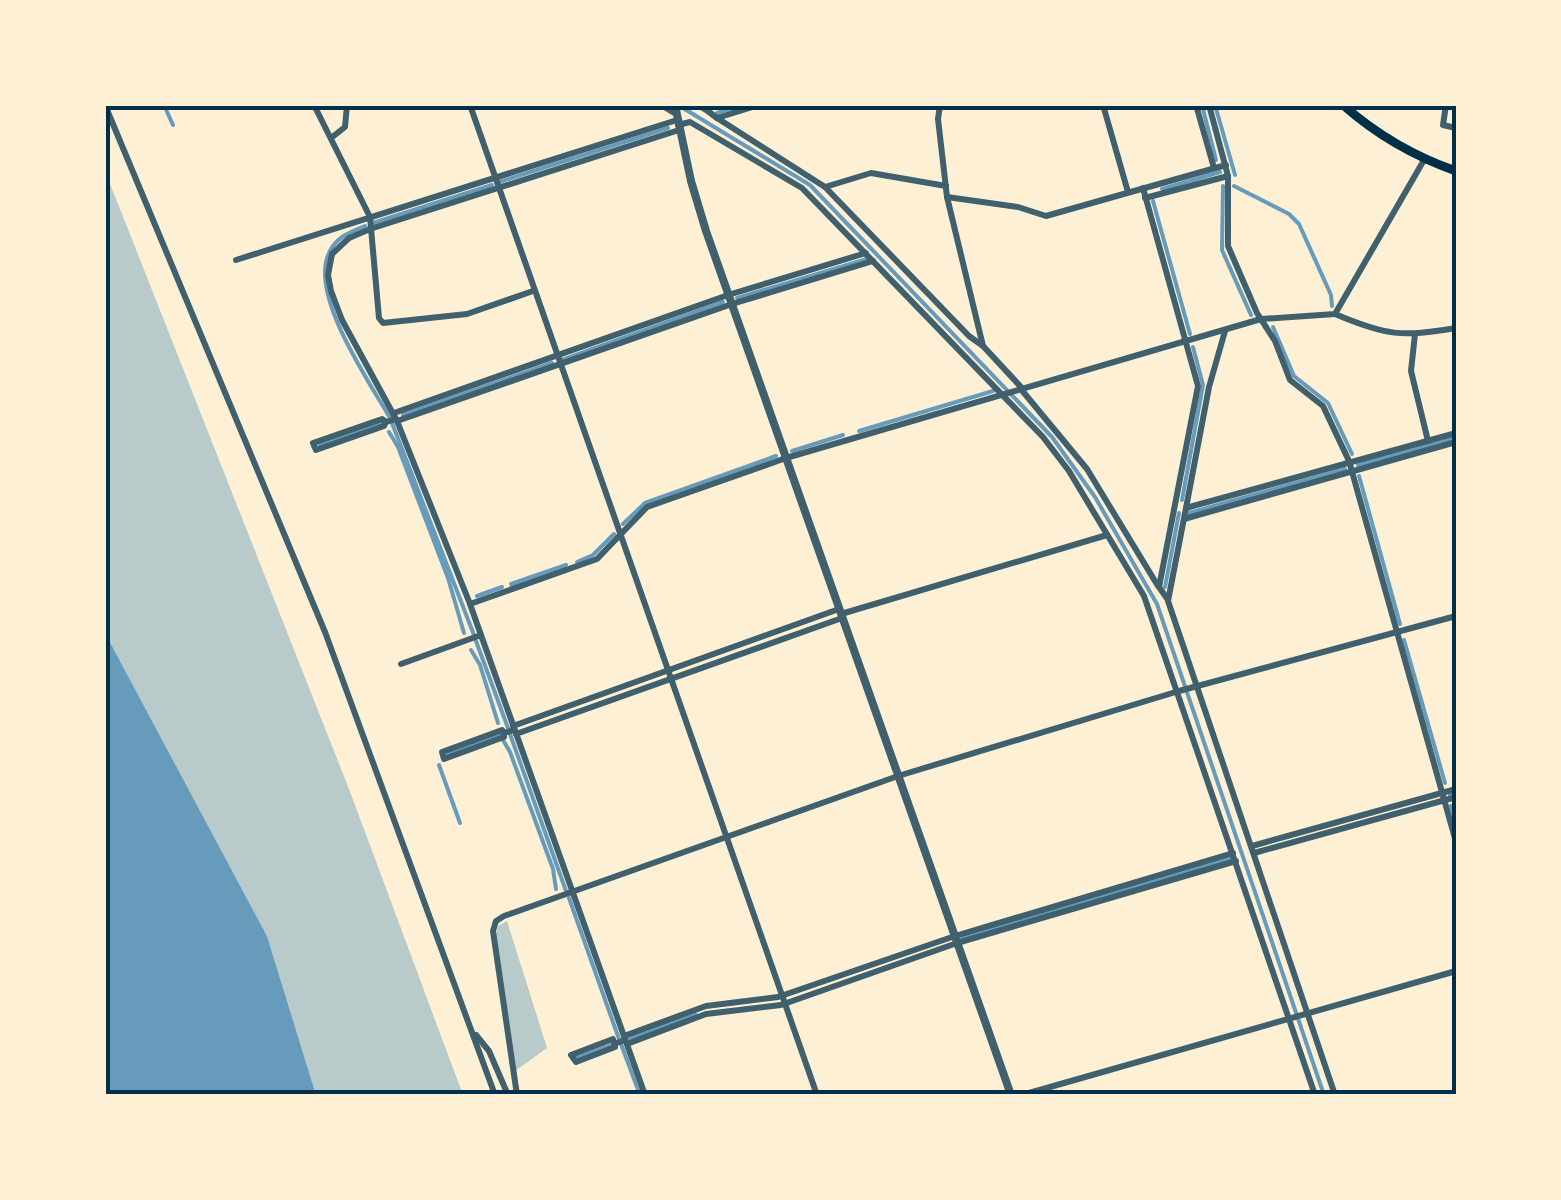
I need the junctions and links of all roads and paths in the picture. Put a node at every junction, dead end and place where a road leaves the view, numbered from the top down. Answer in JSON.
{"nodes":[{"id":1,"x":105,"y":105,"type":"edge"},
{"id":2,"x":314,"y":105,"type":"edge"},
{"id":3,"x":347,"y":105,"type":"edge"},
{"id":4,"x":470,"y":105,"type":"edge"},
{"id":5,"x":661,"y":105,"type":"edge"},
{"id":6,"x":719,"y":105,"type":"edge"},
{"id":7,"x":759,"y":105,"type":"edge"},
{"id":8,"x":940,"y":105,"type":"edge"},
{"id":9,"x":1103,"y":105,"type":"edge"},
{"id":10,"x":1196,"y":105,"type":"edge"},
{"id":11,"x":1209,"y":105,"type":"edge"},
{"id":12,"x":1342,"y":105,"type":"edge"},
{"id":13,"x":1446,"y":105,"type":"edge"},
{"id":14,"x":701,"y":107,"type":"edge"},
{"id":15,"x":677,"y":118,"type":"edge"},
{"id":16,"x":717,"y":118,"type":"junction"},
{"id":17,"x":1456,"y":128,"type":"edge"},
{"id":18,"x":331,"y":138,"type":"junction"},
{"id":19,"x":1424,"y":160,"type":"junction"},
{"id":20,"x":1226,"y":164,"type":"junction"},
{"id":21,"x":1214,"y":168,"type":"junction"},
{"id":22,"x":1456,"y":171,"type":"edge"},
{"id":23,"x":1228,"y":176,"type":"junction"},
{"id":24,"x":494,"y":178,"type":"junction"},
{"id":25,"x":1156,"y":184,"type":"junction"},
{"id":26,"x":946,"y":186,"type":"junction"},
{"id":27,"x":825,"y":187,"type":"junction"},
{"id":28,"x":497,"y":188,"type":"junction"},
{"id":29,"x":1143,"y":188,"type":"junction"},
{"id":30,"x":1128,"y":192,"type":"junction"},
{"id":31,"x":1158,"y":194,"type":"junction"},
{"id":32,"x":947,"y":197,"type":"junction"},
{"id":33,"x":1145,"y":198,"type":"junction"},
{"id":34,"x":370,"y":218,"type":"junction"},
{"id":35,"x":370,"y":229,"type":"junction"},
{"id":36,"x":866,"y":254,"type":"junction"},
{"id":37,"x":236,"y":260,"type":"dead end"},
{"id":38,"x":873,"y":261,"type":"junction"},
{"id":39,"x":533,"y":291,"type":"junction"},
{"id":40,"x":730,"y":300,"type":"junction"},
{"id":41,"x":1335,"y":314,"type":"junction"},
{"id":42,"x":1261,"y":319,"type":"junction"},
{"id":43,"x":1456,"y":328,"type":"edge"},
{"id":44,"x":1225,"y":330,"type":"junction"},
{"id":45,"x":1414,"y":334,"type":"junction"},
{"id":46,"x":1186,"y":341,"type":"junction"},
{"id":47,"x":983,"y":346,"type":"junction"},
{"id":48,"x":558,"y":361,"type":"junction"},
{"id":49,"x":1019,"y":387,"type":"junction"},
{"id":50,"x":1002,"y":393,"type":"junction"},
{"id":51,"x":396,"y":418,"type":"junction"},
{"id":52,"x":386,"y":422,"type":"junction"},
{"id":53,"x":1456,"y":433,"type":"edge"},
{"id":54,"x":1428,"y":440,"type":"junction"},
{"id":55,"x":1456,"y":442,"type":"edge"},
{"id":56,"x":786,"y":458,"type":"junction"},
{"id":57,"x":1349,"y":462,"type":"junction"},
{"id":58,"x":1352,"y":471,"type":"junction"},
{"id":59,"x":1186,"y":508,"type":"junction"},
{"id":60,"x":1184,"y":519,"type":"junction"},
{"id":61,"x":620,"y":535,"type":"junction"},
{"id":62,"x":1106,"y":535,"type":"junction"},
{"id":63,"x":1159,"y":587,"type":"junction"},
{"id":64,"x":1168,"y":600,"type":"junction"},
{"id":65,"x":470,"y":604,"type":"junction"},
{"id":66,"x":840,"y":614,"type":"junction"},
{"id":67,"x":1456,"y":616,"type":"edge"},
{"id":68,"x":1398,"y":633,"type":"junction"},
{"id":69,"x":481,"y":635,"type":"junction"},
{"id":70,"x":401,"y":664,"type":"dead end"},
{"id":71,"x":669,"y":676,"type":"junction"},
{"id":72,"x":1196,"y":688,"type":"junction"},
{"id":73,"x":1180,"y":691,"type":"junction"},
{"id":74,"x":515,"y":730,"type":"junction"},
{"id":75,"x":504,"y":733,"type":"junction"},
{"id":76,"x":898,"y":776,"type":"junction"},
{"id":77,"x":1456,"y":793,"type":"edge"},
{"id":78,"x":1443,"y":797,"type":"junction"},
{"id":79,"x":726,"y":838,"type":"junction"},
{"id":80,"x":1456,"y":842,"type":"edge"},
{"id":81,"x":1253,"y":850,"type":"junction"},
{"id":82,"x":1235,"y":857,"type":"junction"},
{"id":83,"x":573,"y":892,"type":"junction"},
{"id":84,"x":956,"y":940,"type":"junction"},
{"id":85,"x":1456,"y":971,"type":"edge"},
{"id":86,"x":784,"y":1000,"type":"junction"},
{"id":87,"x":1306,"y":1014,"type":"junction"},
{"id":88,"x":1291,"y":1018,"type":"junction"},
{"id":89,"x":473,"y":1030,"type":"junction"},
{"id":90,"x":625,"y":1040,"type":"junction"},
{"id":91,"x":614,"y":1044,"type":"junction"},
{"id":92,"x":495,"y":1095,"type":"edge"},
{"id":93,"x":508,"y":1095,"type":"edge"},
{"id":94,"x":517,"y":1095,"type":"edge"},
{"id":95,"x":645,"y":1095,"type":"edge"},
{"id":96,"x":817,"y":1095,"type":"edge"},
{"id":97,"x":1011,"y":1095,"type":"edge"},
{"id":98,"x":1022,"y":1095,"type":"edge"},
{"id":99,"x":1315,"y":1095,"type":"edge"},
{"id":100,"x":1335,"y":1095,"type":"edge"}],
"edges":[{"from":1,"to":89,"type":"street"},
{"from":2,"to":18,"type":"street"},
{"from":3,"to":18,"type":"street"},
{"from":4,"to":24,"type":"street"},
{"from":5,"to":15,"type":"street"},
{"from":6,"to":14,"type":"street"},
{"from":7,"to":16,"type":"street"},
{"from":8,"to":26,"type":"street"},
{"from":9,"to":30,"type":"street"},
{"from":10,"to":21,"type":"street"},
{"from":11,"to":20,"type":"street"},
{"from":12,"to":19,"type":"main road"},
{"from":13,"to":17,"type":"street"},
{"from":14,"to":16,"type":"street"},
{"from":15,"to":24,"type":"street"},
{"from":15,"to":28,"type":"street"},
{"from":15,"to":36,"type":"street"},
{"from":15,"to":40,"type":"street"},
{"from":16,"to":27,"type":"street"},
{"from":18,"to":34,"type":"street"},
{"from":19,"to":22,"type":"main road"},
{"from":19,"to":41,"type":"street"},
{"from":20,"to":21,"type":"street"},
{"from":20,"to":23,"type":"street"},
{"from":21,"to":25,"type":"street"},
{"from":23,"to":31,"type":"street"},
{"from":23,"to":42,"type":"street"},
{"from":24,"to":28,"type":"street"},
{"from":24,"to":34,"type":"street"},
{"from":25,"to":29,"type":"street"},
{"from":25,"to":31,"type":"street"},
{"from":26,"to":27,"type":"street"},
{"from":26,"to":32,"type":"street"},
{"from":27,"to":47,"type":"street"},
{"from":28,"to":35,"type":"street"},
{"from":28,"to":39,"type":"street"},
{"from":29,"to":30,"type":"street"},
{"from":29,"to":33,"type":"street"},
{"from":30,"to":32,"type":"street"},
{"from":31,"to":33,"type":"street"},
{"from":32,"to":47,"type":"street"},
{"from":33,"to":46,"type":"street"},
{"from":34,"to":35,"type":"street"},
{"from":34,"to":37,"type":"street"},
{"from":35,"to":39,"type":"street"},
{"from":35,"to":51,"type":"street"},
{"from":36,"to":38,"type":"street"},
{"from":36,"to":40,"type":"street"},
{"from":38,"to":40,"type":"street"},
{"from":38,"to":50,"type":"street"},
{"from":39,"to":48,"type":"street"},
{"from":40,"to":48,"type":"street"},
{"from":40,"to":56,"type":"street"},
{"from":41,"to":42,"type":"street"},
{"from":41,"to":45,"type":"street"},
{"from":42,"to":44,"type":"street"},
{"from":42,"to":57,"type":"street"},
{"from":43,"to":45,"type":"street"},
{"from":44,"to":46,"type":"street"},
{"from":44,"to":59,"type":"street"},
{"from":45,"to":54,"type":"street"},
{"from":46,"to":49,"type":"street"},
{"from":46,"to":63,"type":"street"},
{"from":47,"to":49,"type":"street"},
{"from":48,"to":51,"type":"street"},
{"from":48,"to":61,"type":"street"},
{"from":49,"to":50,"type":"street"},
{"from":49,"to":63,"type":"street"},
{"from":50,"to":56,"type":"street"},
{"from":50,"to":62,"type":"street"},
{"from":51,"to":52,"type":"street"},
{"from":51,"to":65,"type":"street"},
{"from":52,"to":52,"type":"street"},
{"from":53,"to":54,"type":"street"},
{"from":54,"to":57,"type":"street"},
{"from":55,"to":58,"type":"street"},
{"from":56,"to":61,"type":"street"},
{"from":56,"to":66,"type":"street"},
{"from":57,"to":58,"type":"street"},
{"from":57,"to":59,"type":"street"},
{"from":58,"to":60,"type":"street"},
{"from":58,"to":68,"type":"street"},
{"from":59,"to":60,"type":"street"},
{"from":60,"to":64,"type":"street"},
{"from":61,"to":65,"type":"street"},
{"from":61,"to":71,"type":"street"},
{"from":62,"to":66,"type":"street"},
{"from":62,"to":73,"type":"street"},
{"from":63,"to":64,"type":"street"},
{"from":64,"to":72,"type":"street"},
{"from":65,"to":69,"type":"street"},
{"from":66,"to":71,"type":"street"},
{"from":66,"to":76,"type":"street"},
{"from":67,"to":68,"type":"street"},
{"from":68,"to":72,"type":"street"},
{"from":68,"to":78,"type":"street"},
{"from":69,"to":70,"type":"street"},
{"from":69,"to":74,"type":"street"},
{"from":71,"to":74,"type":"street"},
{"from":71,"to":79,"type":"street"},
{"from":72,"to":73,"type":"street"},
{"from":72,"to":81,"type":"street"},
{"from":73,"to":76,"type":"street"},
{"from":73,"to":82,"type":"street"},
{"from":74,"to":75,"type":"street"},
{"from":74,"to":83,"type":"street"},
{"from":75,"to":75,"type":"street"},
{"from":76,"to":79,"type":"street"},
{"from":76,"to":84,"type":"street"},
{"from":77,"to":78,"type":"street"},
{"from":78,"to":80,"type":"street"},
{"from":78,"to":81,"type":"street"},
{"from":79,"to":83,"type":"street"},
{"from":79,"to":86,"type":"street"},
{"from":81,"to":87,"type":"street"},
{"from":82,"to":84,"type":"street"},
{"from":82,"to":88,"type":"street"},
{"from":83,"to":90,"type":"street"},
{"from":83,"to":94,"type":"street"},
{"from":84,"to":86,"type":"street"},
{"from":84,"to":97,"type":"street"},
{"from":85,"to":87,"type":"street"},
{"from":86,"to":90,"type":"street"},
{"from":86,"to":96,"type":"street"},
{"from":87,"to":88,"type":"street"},
{"from":87,"to":100,"type":"street"},
{"from":88,"to":98,"type":"street"},
{"from":88,"to":99,"type":"street"},
{"from":89,"to":92,"type":"street"},
{"from":89,"to":93,"type":"street"},
{"from":90,"to":91,"type":"street"},
{"from":90,"to":95,"type":"street"},
{"from":91,"to":91,"type":"street"}]}
